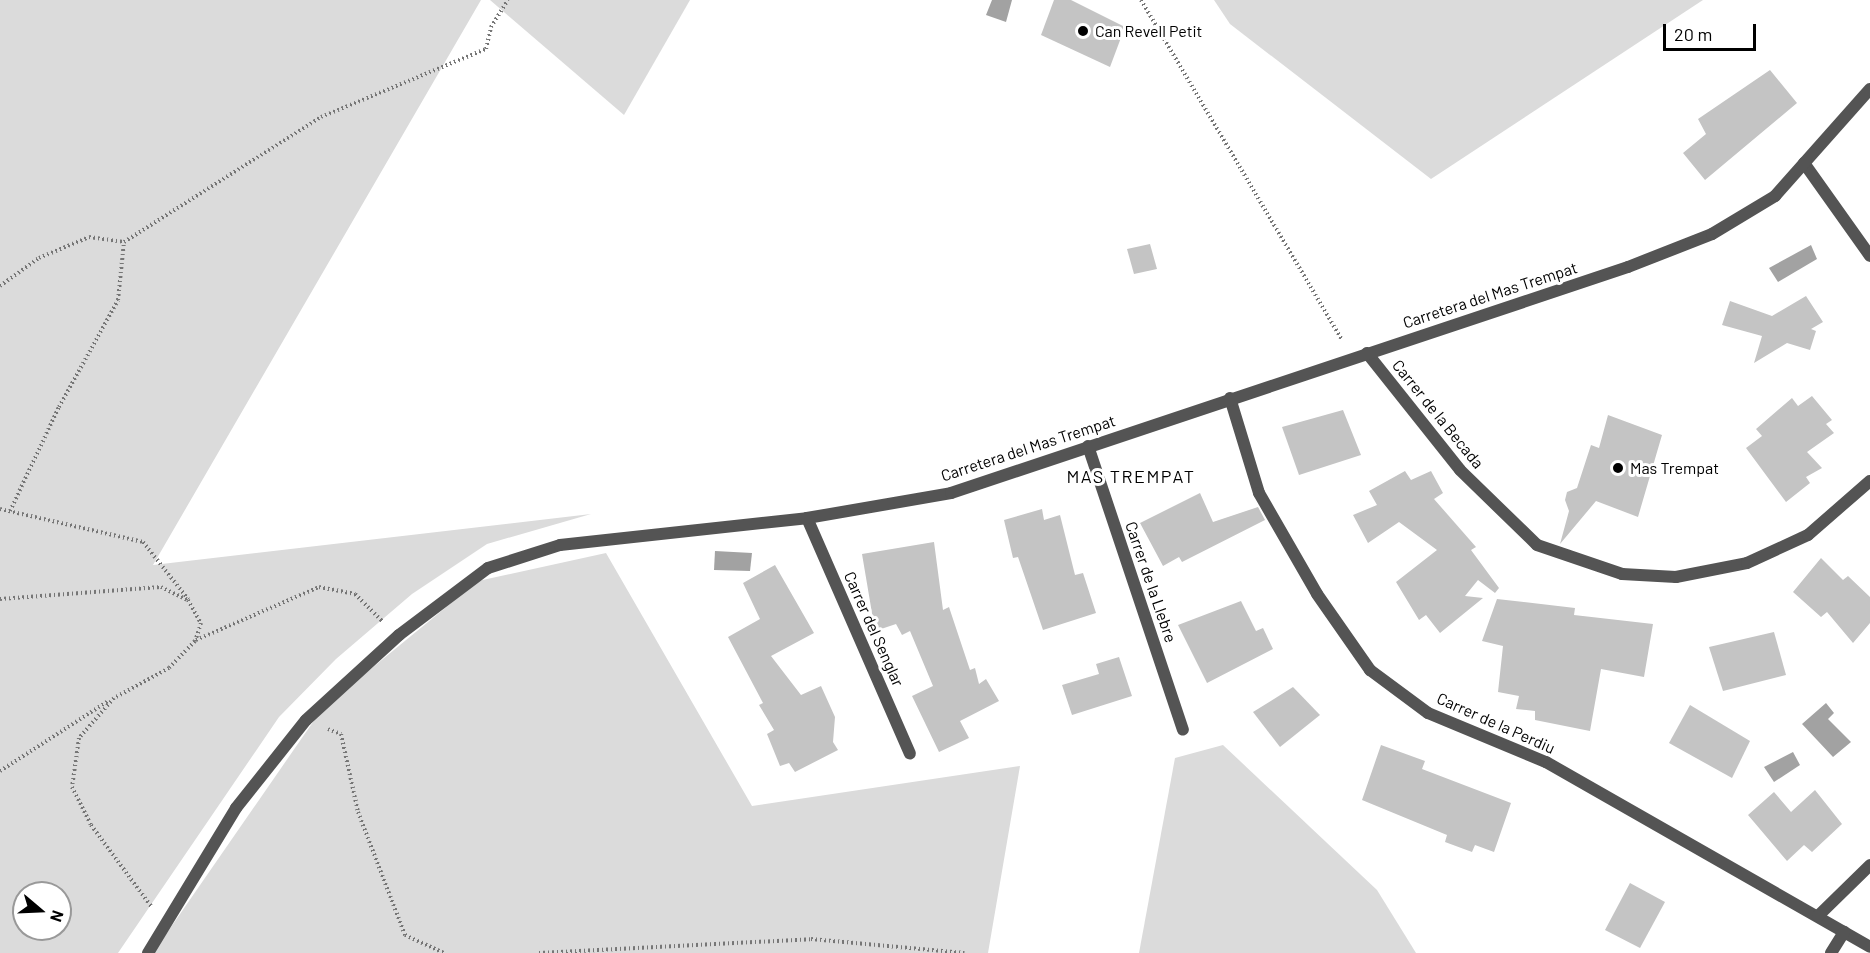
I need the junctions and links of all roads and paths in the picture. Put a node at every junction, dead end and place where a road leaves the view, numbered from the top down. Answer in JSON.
{"nodes":[{"id":1,"x":508,"y":0,"type":"edge"},
{"id":2,"x":1141,"y":0,"type":"edge"},
{"id":3,"x":1870,"y":89,"type":"edge"},
{"id":4,"x":1804,"y":163,"type":"junction"},
{"id":5,"x":124,"y":242,"type":"junction"},
{"id":6,"x":1870,"y":256,"type":"edge"},
{"id":7,"x":0,"y":286,"type":"edge"},
{"id":8,"x":1367,"y":353,"type":"junction"},
{"id":9,"x":1353,"y":358,"type":"junction"},
{"id":10,"x":1230,"y":398,"type":"junction"},
{"id":11,"x":1088,"y":446,"type":"junction"},
{"id":12,"x":1870,"y":481,"type":"edge"},
{"id":13,"x":0,"y":508,"type":"edge"},
{"id":14,"x":10,"y":511,"type":"junction"},
{"id":15,"x":807,"y":518,"type":"junction"},
{"id":16,"x":0,"y":599,"type":"edge"},
{"id":17,"x":188,"y":600,"type":"junction"},
{"id":18,"x":399,"y":635,"type":"junction"},
{"id":19,"x":195,"y":640,"type":"junction"},
{"id":20,"x":114,"y":698,"type":"junction"},
{"id":21,"x":306,"y":720,"type":"junction"},
{"id":22,"x":1183,"y":730,"type":"dead end"},
{"id":23,"x":910,"y":754,"type":"dead end"},
{"id":24,"x":0,"y":771,"type":"edge"},
{"id":25,"x":1870,"y":865,"type":"edge"},
{"id":26,"x":1818,"y":916,"type":"junction"},
{"id":27,"x":166,"y":923,"type":"junction"},
{"id":28,"x":1844,"y":932,"type":"junction"},
{"id":29,"x":1870,"y":947,"type":"edge"},
{"id":30,"x":148,"y":953,"type":"edge"},
{"id":31,"x":444,"y":953,"type":"edge"},
{"id":32,"x":539,"y":953,"type":"edge"},
{"id":33,"x":964,"y":953,"type":"edge"},
{"id":34,"x":1832,"y":953,"type":"edge"}],
"edges":[{"from":1,"to":5,"type":"path"},
{"from":2,"to":9,"type":"path"},
{"from":3,"to":4,"type":"street","name":"Carretera del Mas Trempat"},
{"from":4,"to":6,"type":"street"},
{"from":4,"to":8,"type":"street","name":"Carretera del Mas Trempat"},
{"from":5,"to":7,"type":"path"},
{"from":5,"to":14,"type":"path"},
{"from":8,"to":9,"type":"street","name":"Carretera del Mas Trempat"},
{"from":8,"to":12,"type":"street","name":"Carrer de la Becada"},
{"from":9,"to":10,"type":"street","name":"Carretera del Mas Trempat"},
{"from":10,"to":11,"type":"street","name":"Carretera del Mas Trempat"},
{"from":10,"to":26,"type":"street","name":"Carrer de la Perdiu"},
{"from":11,"to":15,"type":"street","name":"Carretera del Mas Trempat"},
{"from":11,"to":22,"type":"street","name":"Carrer de la Llebre"},
{"from":13,"to":14,"type":"path"},
{"from":14,"to":17,"type":"path"},
{"from":15,"to":18,"type":"street","name":"Carretera del Mas Trempat"},
{"from":15,"to":23,"type":"street","name":"Carrer del Senglar"},
{"from":16,"to":17,"type":"path"},
{"from":17,"to":19,"type":"path"},
{"from":18,"to":19,"type":"path"},
{"from":18,"to":21,"type":"street","name":"Carretera del Mas Trempat"},
{"from":19,"to":20,"type":"path"},
{"from":20,"to":24,"type":"path"},
{"from":20,"to":27,"type":"path"},
{"from":21,"to":27,"type":"street","name":"Carretera del Mas Trempat"},
{"from":21,"to":31,"type":"path"},
{"from":25,"to":26,"type":"street"},
{"from":26,"to":28,"type":"street","name":"Carrer de la Perdiu"},
{"from":27,"to":30,"type":"street","name":"Carretera del Mas Trempat"},
{"from":28,"to":29,"type":"street","name":"Carrer de la Perdiu"},
{"from":28,"to":34,"type":"street"},
{"from":32,"to":33,"type":"path"}]}
